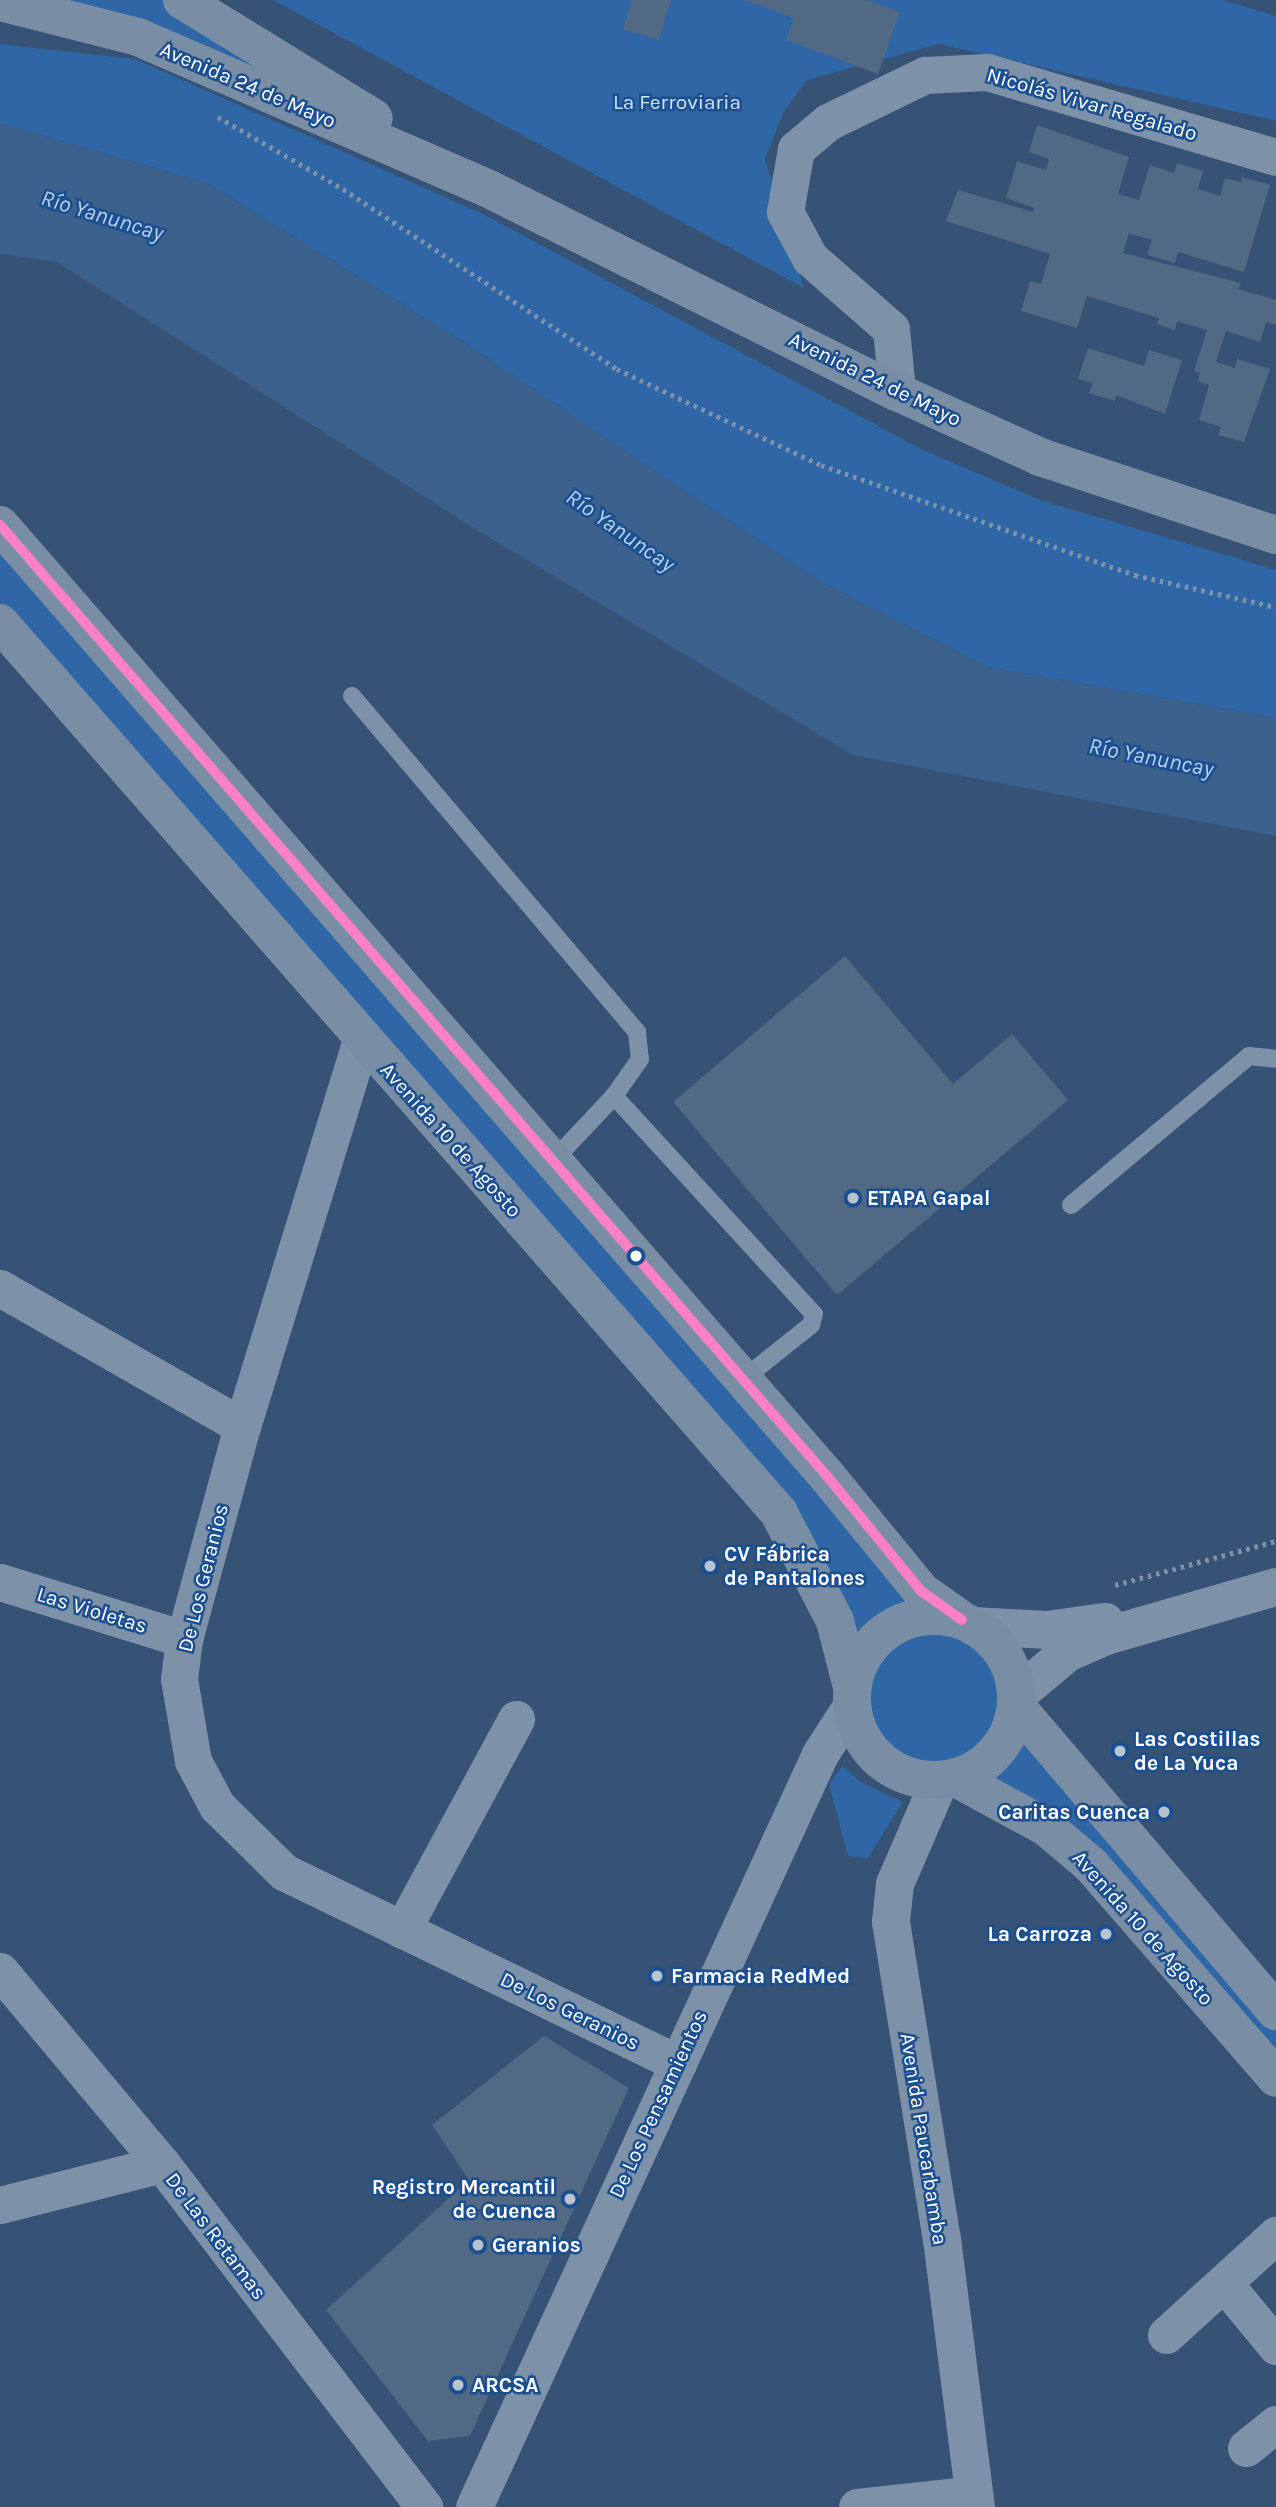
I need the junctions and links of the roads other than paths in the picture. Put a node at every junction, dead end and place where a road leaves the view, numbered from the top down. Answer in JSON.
{"nodes":[{"id":1,"x":182,"y":0,"type":"edge"},
{"id":2,"x":0,"y":2,"type":"edge"},
{"id":3,"x":1276,"y":157,"type":"edge"},
{"id":4,"x":489,"y":189,"type":"junction"},
{"id":5,"x":897,"y":392,"type":"junction"},
{"id":6,"x":0,"y":526,"type":"edge"},
{"id":7,"x":1276,"y":535,"type":"edge"},
{"id":8,"x":0,"y":623,"type":"edge"},
{"id":9,"x":352,"y":696,"type":"dead end"},
{"id":10,"x":361,"y":1040,"type":"junction"},
{"id":11,"x":1276,"y":1059,"type":"edge"},
{"id":12,"x":614,"y":1096,"type":"junction"},
{"id":13,"x":553,"y":1161,"type":"junction"},
{"id":14,"x":1071,"y":1205,"type":"dead end"},
{"id":15,"x":0,"y":1288,"type":"edge"},
{"id":16,"x":743,"y":1379,"type":"junction"},
{"id":17,"x":242,"y":1426,"type":"junction"},
{"id":18,"x":0,"y":1582,"type":"edge"},
{"id":19,"x":1276,"y":1587,"type":"edge"},
{"id":20,"x":1166,"y":1617,"type":"junction"},
{"id":21,"x":968,"y":1623,"type":"junction"},
{"id":22,"x":184,"y":1639,"type":"junction"},
{"id":23,"x":852,"y":1697,"type":"junction"},
{"id":24,"x":1016,"y":1701,"type":"junction"},
{"id":25,"x":516,"y":1719,"type":"dead end"},
{"id":26,"x":948,"y":1779,"type":"junction"},
{"id":27,"x":402,"y":1930,"type":"junction"},
{"id":28,"x":0,"y":1971,"type":"edge"},
{"id":29,"x":1276,"y":2011,"type":"edge"},
{"id":30,"x":678,"y":2063,"type":"junction"},
{"id":31,"x":1274,"y":2070,"type":"edge"},
{"id":32,"x":162,"y":2164,"type":"junction"},
{"id":33,"x":0,"y":2205,"type":"edge"},
{"id":34,"x":1276,"y":2235,"type":"edge"},
{"id":35,"x":1224,"y":2283,"type":"junction"},
{"id":36,"x":1166,"y":2335,"type":"dead end"},
{"id":37,"x":1276,"y":2346,"type":"edge"},
{"id":38,"x":1276,"y":2424,"type":"edge"},
{"id":39,"x":1246,"y":2448,"type":"dead end"},
{"id":40,"x":975,"y":2501,"type":"edge"},
{"id":41,"x":424,"y":2507,"type":"edge"},
{"id":42,"x":474,"y":2507,"type":"edge"},
{"id":43,"x":857,"y":2507,"type":"edge"}],
"edges":[{"from":1,"to":4,"type":"main road","name":"Avenida 24 de Mayo"},
{"from":2,"to":4,"type":"main road","name":"Avenida 24 de Mayo"},
{"from":3,"to":5,"type":"street","name":"Nicolás Vivar Regalado"},
{"from":4,"to":5,"type":"main road","name":"Avenida 24 de Mayo"},
{"from":5,"to":7,"type":"main road","name":"Avenida 24 de Mayo"},
{"from":6,"to":13,"type":"main road"},
{"from":8,"to":10,"type":"main road","name":"Avenida 10 de Agosto"},
{"from":9,"to":12,"type":"lane"},
{"from":10,"to":17,"type":"street","name":"De Los Geranios"},
{"from":10,"to":23,"type":"main road","name":"Avenida 10 de Agosto"},
{"from":11,"to":14,"type":"lane"},
{"from":12,"to":13,"type":"lane"},
{"from":12,"to":16,"type":"lane"},
{"from":13,"to":16,"type":"main road"},
{"from":15,"to":17,"type":"street"},
{"from":16,"to":21,"type":"main road"},
{"from":17,"to":22,"type":"street","name":"De Los Geranios"},
{"from":18,"to":22,"type":"street","name":"Las Violetas"},
{"from":19,"to":20,"type":"street"},
{"from":20,"to":21,"type":"street"},
{"from":20,"to":24,"type":"street"},
{"from":21,"to":23,"type":"main road"},
{"from":21,"to":24,"type":"main road"},
{"from":22,"to":27,"type":"street","name":"De Los Geranios"},
{"from":23,"to":26,"type":"main road"},
{"from":23,"to":30,"type":"street","name":"De Los Pensamientos"},
{"from":24,"to":26,"type":"main road"},
{"from":24,"to":29,"type":"main road"},
{"from":25,"to":27,"type":"street"},
{"from":26,"to":31,"type":"main road","name":"Avenida 10 de Agosto"},
{"from":26,"to":40,"type":"street","name":"Avenida Paucarbamba"},
{"from":27,"to":30,"type":"street","name":"De Los Geranios"},
{"from":28,"to":32,"type":"street","name":"De Las Retamas"},
{"from":30,"to":42,"type":"street","name":"De Los Pensamientos"},
{"from":32,"to":33,"type":"street"},
{"from":32,"to":41,"type":"street","name":"De Las Retamas"},
{"from":34,"to":35,"type":"street"},
{"from":35,"to":36,"type":"street"},
{"from":35,"to":37,"type":"street"},
{"from":38,"to":39,"type":"street"},
{"from":40,"to":43,"type":"street"}]}
